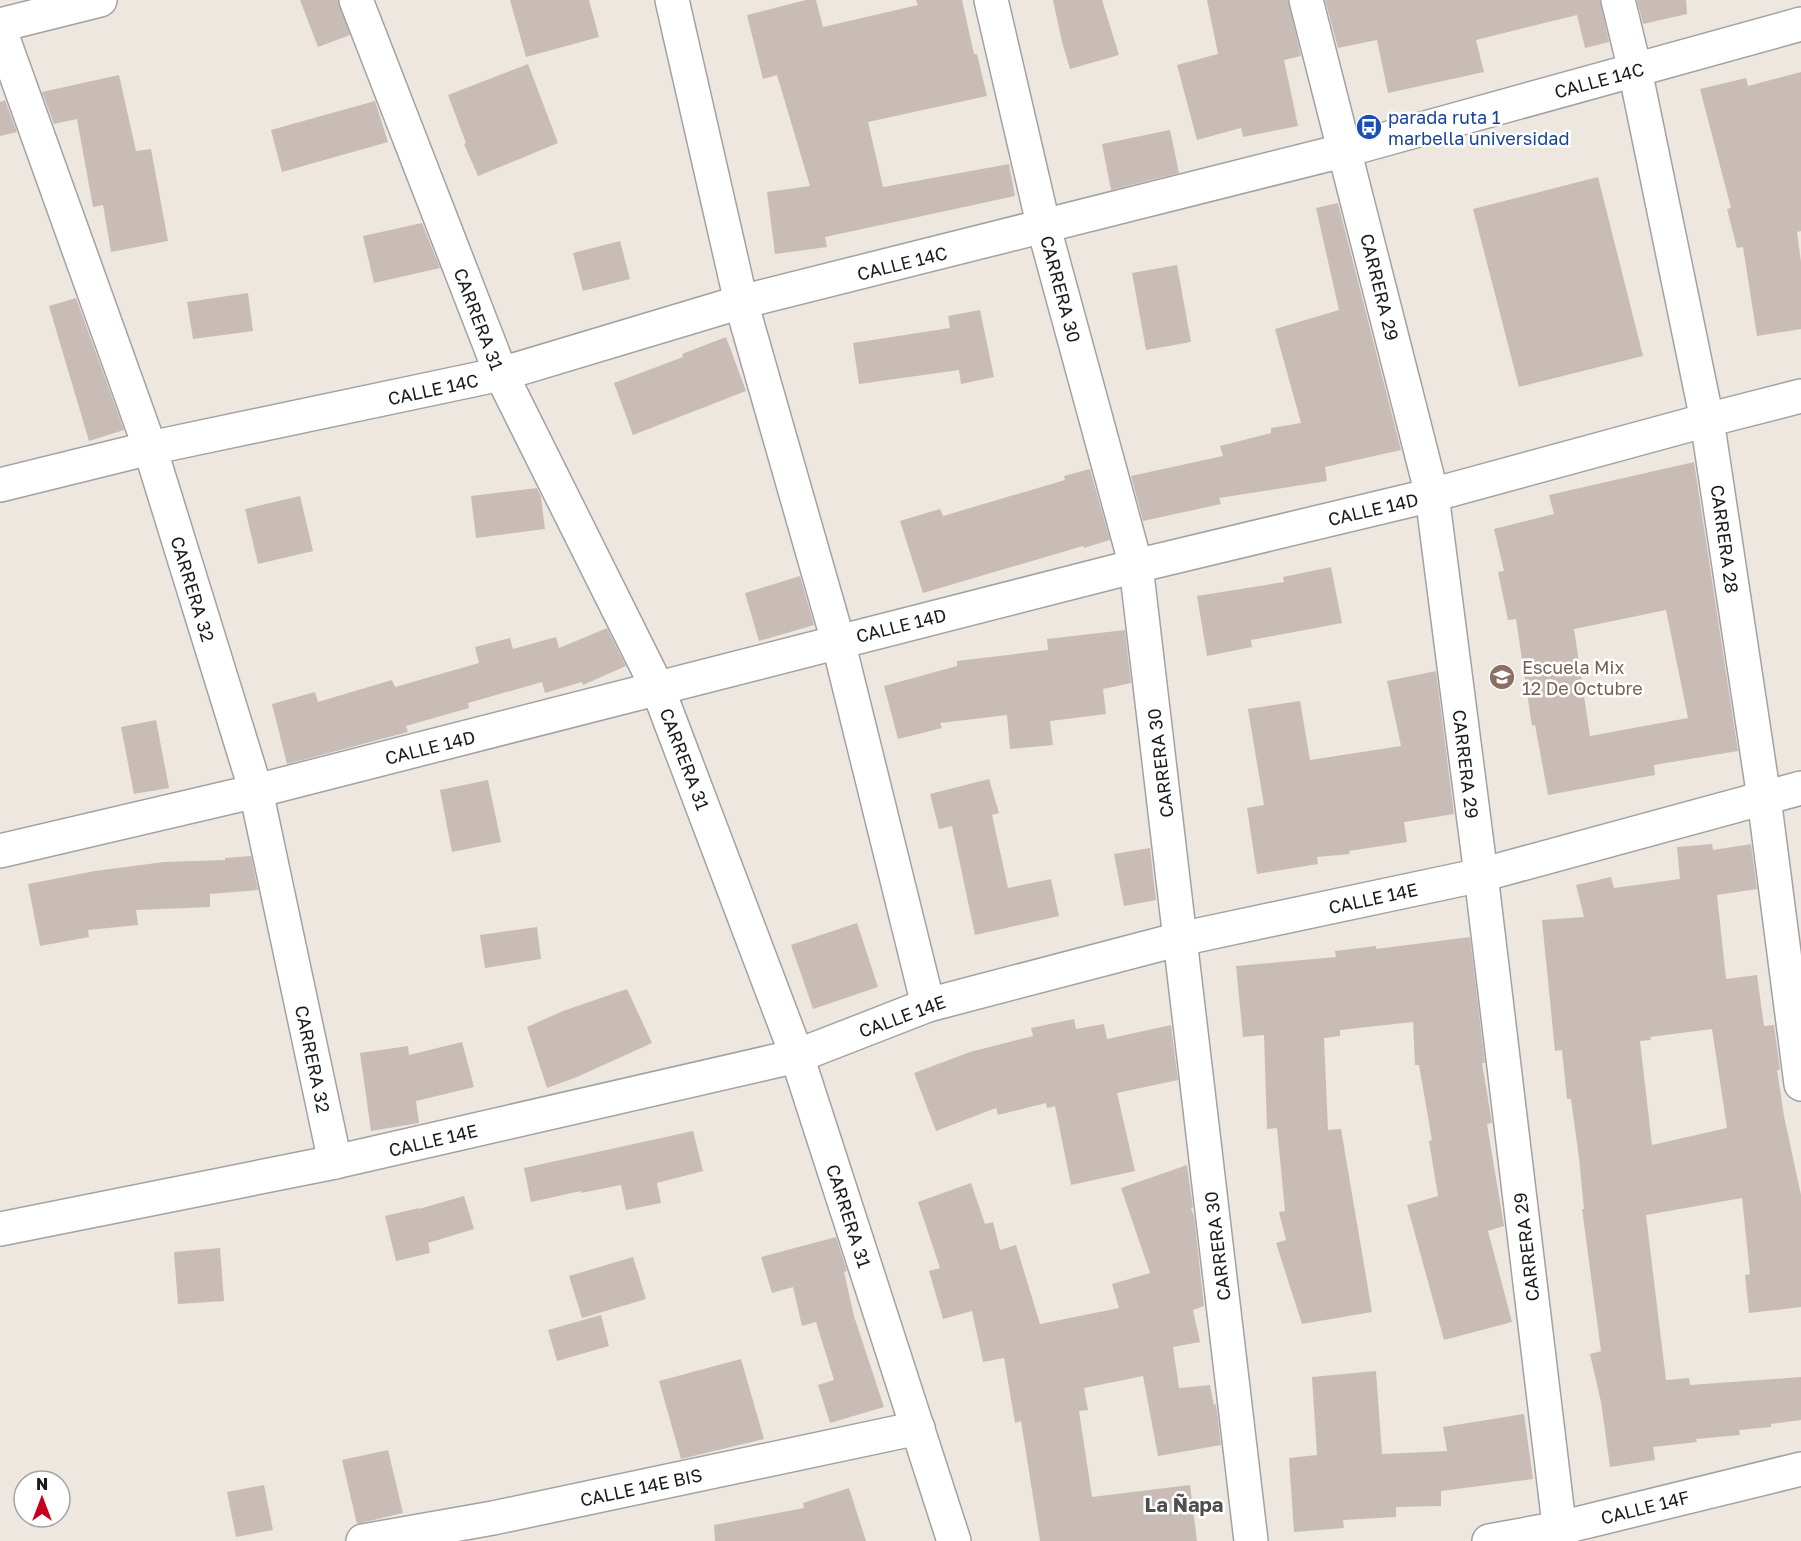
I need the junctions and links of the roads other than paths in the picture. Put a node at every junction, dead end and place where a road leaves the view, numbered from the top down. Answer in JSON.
{"nodes":[{"id":1,"x":100,"y":0,"type":"edge"},
{"id":2,"x":356,"y":0,"type":"edge"},
{"id":3,"x":672,"y":0,"type":"edge"},
{"id":4,"x":991,"y":0,"type":"edge"},
{"id":5,"x":1306,"y":0,"type":"edge"},
{"id":6,"x":1618,"y":0,"type":"edge"},
{"id":7,"x":1801,"y":24,"type":"edge"},
{"id":8,"x":0,"y":25,"type":"edge"},
{"id":9,"x":0,"y":30,"type":"edge"},
{"id":10,"x":1635,"y":70,"type":"junction"},
{"id":11,"x":1346,"y":150,"type":"junction"},
{"id":12,"x":1044,"y":228,"type":"junction"},
{"id":13,"x":741,"y":302,"type":"junction"},
{"id":14,"x":501,"y":374,"type":"junction"},
{"id":15,"x":1801,"y":396,"type":"edge"},
{"id":16,"x":1707,"y":420,"type":"junction"},
{"id":17,"x":150,"y":448,"type":"junction"},
{"id":18,"x":0,"y":485,"type":"edge"},
{"id":19,"x":1432,"y":495,"type":"junction"},
{"id":20,"x":1136,"y":566,"type":"junction"},
{"id":21,"x":838,"y":641,"type":"junction"},
{"id":22,"x":658,"y":688,"type":"junction"},
{"id":23,"x":1801,"y":788,"type":"edge"},
{"id":24,"x":256,"y":791,"type":"junction"},
{"id":25,"x":1764,"y":798,"type":"junction"},
{"id":26,"x":0,"y":851,"type":"edge"},
{"id":27,"x":1481,"y":875,"type":"junction"},
{"id":28,"x":1180,"y":939,"type":"junction"},
{"id":29,"x":928,"y":1005,"type":"junction"},
{"id":30,"x":797,"y":1056,"type":"junction"},
{"id":31,"x":1801,"y":1084,"type":"edge"},
{"id":32,"x":335,"y":1162,"type":"junction"},
{"id":33,"x":0,"y":1229,"type":"edge"},
{"id":34,"x":918,"y":1428,"type":"junction"},
{"id":35,"x":1801,"y":1469,"type":"edge"},
{"id":36,"x":1560,"y":1534,"type":"edge"},
{"id":37,"x":363,"y":1541,"type":"edge"},
{"id":38,"x":954,"y":1541,"type":"edge"},
{"id":39,"x":1251,"y":1541,"type":"edge"},
{"id":40,"x":1489,"y":1541,"type":"edge"}],
"edges":[{"from":1,"to":8,"type":"street"},
{"from":2,"to":14,"type":"street","name":"CARRERA 31"},
{"from":3,"to":13,"type":"street"},
{"from":4,"to":12,"type":"street","name":"CARRERA 30"},
{"from":5,"to":11,"type":"street","name":"CARRERA 29"},
{"from":6,"to":10,"type":"street","name":"CARRERA 28"},
{"from":7,"to":10,"type":"street","name":"CALLE 14C"},
{"from":9,"to":17,"type":"street","name":"CARRERA 32"},
{"from":10,"to":11,"type":"street","name":"CALLE 14C"},
{"from":10,"to":16,"type":"street","name":"CARRERA 28"},
{"from":11,"to":12,"type":"street","name":"CALLE 14C"},
{"from":11,"to":19,"type":"street","name":"CARRERA 29"},
{"from":12,"to":13,"type":"street","name":"CALLE 14C"},
{"from":12,"to":20,"type":"street","name":"CARRERA 30"},
{"from":13,"to":14,"type":"street","name":"CALLE 14C"},
{"from":13,"to":21,"type":"street"},
{"from":14,"to":17,"type":"street","name":"CALLE 14C"},
{"from":14,"to":22,"type":"street","name":"CARRERA 31"},
{"from":15,"to":16,"type":"street","name":"CALLE 14D"},
{"from":16,"to":19,"type":"street","name":"CALLE 14D"},
{"from":16,"to":25,"type":"street","name":"CARRERA 28"},
{"from":17,"to":18,"type":"street","name":"CALLE 14C"},
{"from":17,"to":24,"type":"street","name":"CARRERA 32"},
{"from":19,"to":20,"type":"street","name":"CALLE 14D"},
{"from":19,"to":27,"type":"street","name":"CARRERA 29"},
{"from":20,"to":21,"type":"street","name":"CALLE 14D"},
{"from":20,"to":28,"type":"street","name":"CARRERA 30"},
{"from":21,"to":22,"type":"street","name":"CALLE 14D"},
{"from":21,"to":29,"type":"street"},
{"from":22,"to":24,"type":"street","name":"CALLE 14D"},
{"from":22,"to":30,"type":"street","name":"CARRERA 31"},
{"from":23,"to":25,"type":"street","name":"CALLE 14E"},
{"from":24,"to":26,"type":"street","name":"CALLE 14D"},
{"from":24,"to":32,"type":"street","name":"CARRERA 32"},
{"from":25,"to":27,"type":"street","name":"CALLE 14E"},
{"from":25,"to":31,"type":"street","name":"CARRERA 28"},
{"from":27,"to":28,"type":"street","name":"CALLE 14E"},
{"from":27,"to":36,"type":"street","name":"CARRERA 29"},
{"from":28,"to":29,"type":"street","name":"CALLE 14E"},
{"from":28,"to":39,"type":"street","name":"CARRERA 30"},
{"from":29,"to":30,"type":"street","name":"CALLE 14E"},
{"from":30,"to":32,"type":"street","name":"CALLE 14E"},
{"from":30,"to":34,"type":"street","name":"CARRERA 31"},
{"from":32,"to":33,"type":"street","name":"CALLE 14E"},
{"from":34,"to":37,"type":"street","name":"CALLE 14E BIS"},
{"from":34,"to":38,"type":"street","name":"CARRERA 31"},
{"from":35,"to":36,"type":"street","name":"CALLE 14F"},
{"from":36,"to":40,"type":"street","name":"CALLE 14F"}]}
